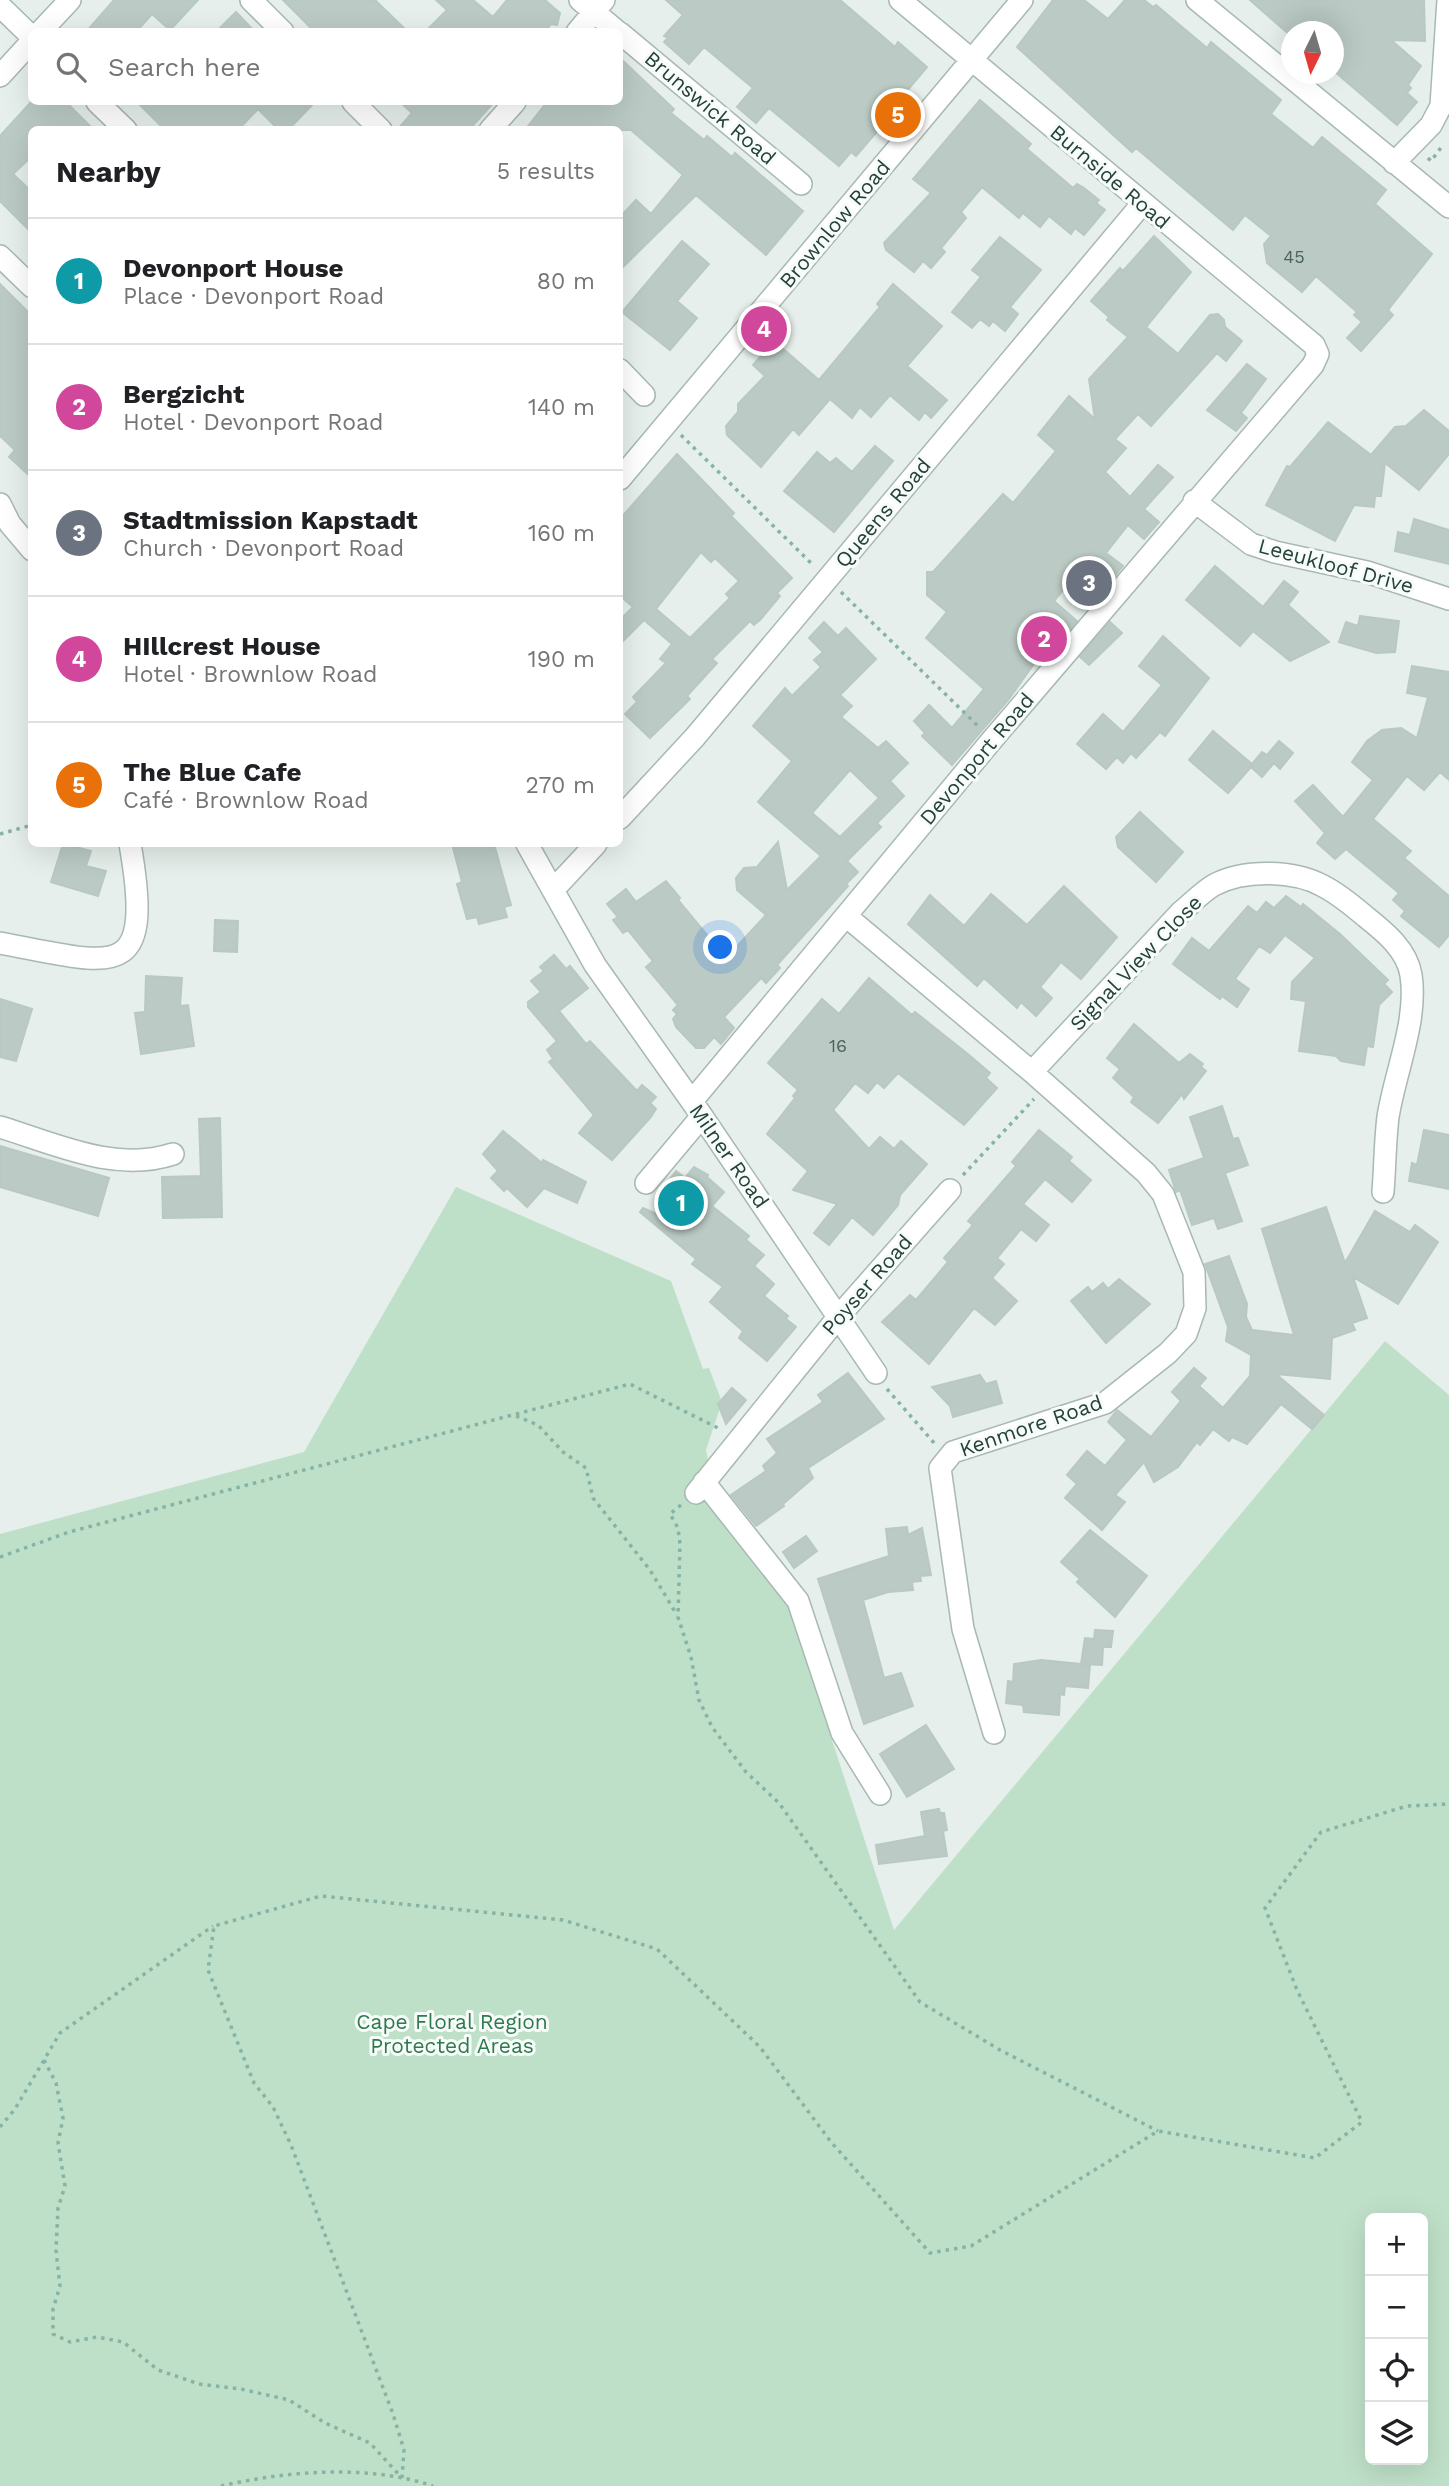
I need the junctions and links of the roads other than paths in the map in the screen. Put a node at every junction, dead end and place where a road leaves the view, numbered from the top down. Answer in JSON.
{"nodes":[{"id":1,"x":70,"y":0,"type":"edge"},
{"id":2,"x":251,"y":0,"type":"edge"},
{"id":3,"x":900,"y":0,"type":"edge"},
{"id":4,"x":1022,"y":0,"type":"edge"},
{"id":5,"x":1197,"y":0,"type":"edge"},
{"id":6,"x":1448,"y":0,"type":"edge"},
{"id":7,"x":593,"y":4,"type":"edge"},
{"id":8,"x":0,"y":6,"type":"edge"},
{"id":9,"x":44,"y":28,"type":"edge"},
{"id":10,"x":278,"y":28,"type":"edge"},
{"id":11,"x":579,"y":28,"type":"edge"},
{"id":12,"x":615,"y":28,"type":"edge"},
{"id":13,"x":28,"y":35,"type":"edge"},
{"id":14,"x":623,"y":35,"type":"edge"},
{"id":15,"x":28,"y":44,"type":"edge"},
{"id":16,"x":972,"y":60,"type":"junction"},
{"id":17,"x":0,"y":76,"type":"edge"},
{"id":18,"x":100,"y":105,"type":"edge"},
{"id":19,"x":356,"y":105,"type":"edge"},
{"id":20,"x":512,"y":105,"type":"edge"},
{"id":21,"x":122,"y":126,"type":"edge"},
{"id":22,"x":377,"y":126,"type":"edge"},
{"id":23,"x":494,"y":126,"type":"edge"},
{"id":24,"x":1394,"y":163,"type":"junction"},
{"id":25,"x":800,"y":184,"type":"dead end"},
{"id":26,"x":1142,"y":204,"type":"junction"},
{"id":27,"x":1449,"y":208,"type":"edge"},
{"id":28,"x":0,"y":256,"type":"edge"},
{"id":29,"x":28,"y":283,"type":"edge"},
{"id":30,"x":1318,"y":354,"type":"joint"},
{"id":31,"x":623,"y":373,"type":"edge"},
{"id":32,"x":644,"y":395,"type":"dead end"},
{"id":33,"x":623,"y":475,"type":"edge"},
{"id":34,"x":1194,"y":501,"type":"junction"},
{"id":35,"x":0,"y":505,"type":"edge"},
{"id":36,"x":23,"y":528,"type":"edge"},
{"id":37,"x":1449,"y":599,"type":"edge"},
{"id":38,"x":623,"y":815,"type":"edge"},
{"id":39,"x":131,"y":847,"type":"edge"},
{"id":40,"x":529,"y":847,"type":"edge"},
{"id":41,"x":593,"y":847,"type":"edge"},
{"id":42,"x":552,"y":890,"type":"junction"},
{"id":43,"x":846,"y":916,"type":"junction"},
{"id":44,"x":0,"y":943,"type":"edge"},
{"id":45,"x":1039,"y":1079,"type":"junction"},
{"id":46,"x":697,"y":1109,"type":"junction"},
{"id":47,"x":0,"y":1127,"type":"edge"},
{"id":48,"x":173,"y":1154,"type":"dead end"},
{"id":49,"x":646,"y":1183,"type":"dead end"},
{"id":50,"x":950,"y":1190,"type":"road end"},
{"id":51,"x":1383,"y":1192,"type":"dead end"},
{"id":52,"x":839,"y":1316,"type":"junction"},
{"id":53,"x":876,"y":1373,"type":"road end"},
{"id":54,"x":994,"y":1733,"type":"dead end"},
{"id":55,"x":880,"y":1794,"type":"dead end"}],
"edges":[{"from":1,"to":9,"type":"street"},
{"from":2,"to":10,"type":"street"},
{"from":3,"to":16,"type":"street","name":"Burnside Road"},
{"from":4,"to":16,"type":"street","name":"Brownlow Road"},
{"from":5,"to":24,"type":"street"},
{"from":6,"to":24,"type":"street"},
{"from":7,"to":11,"type":"street"},
{"from":7,"to":12,"type":"street","name":"Brunswick Road"},
{"from":8,"to":13,"type":"street"},
{"from":14,"to":25,"type":"street","name":"Brunswick Road"},
{"from":15,"to":17,"type":"street"},
{"from":16,"to":26,"type":"street","name":"Burnside Road"},
{"from":16,"to":33,"type":"street","name":"Brownlow Road"},
{"from":18,"to":21,"type":"street"},
{"from":19,"to":22,"type":"street"},
{"from":20,"to":23,"type":"street"},
{"from":24,"to":27,"type":"street"},
{"from":26,"to":30,"type":"street","name":"Burnside Road"},
{"from":26,"to":38,"type":"street","name":"Queens Road"},
{"from":28,"to":29,"type":"street"},
{"from":30,"to":34,"type":"street","name":"Devonport Road"},
{"from":31,"to":32,"type":"street"},
{"from":34,"to":37,"type":"street","name":"Leeukloof Drive"},
{"from":34,"to":43,"type":"street","name":"Devonport Road"},
{"from":35,"to":36,"type":"street"},
{"from":39,"to":44,"type":"street"},
{"from":40,"to":42,"type":"street","name":"Milner Road"},
{"from":41,"to":42,"type":"street"},
{"from":42,"to":46,"type":"street","name":"Milner Road"},
{"from":43,"to":45,"type":"street","name":"Kenmore Road"},
{"from":43,"to":46,"type":"street","name":"Devonport Road"},
{"from":45,"to":51,"type":"street","name":"Signal View Close"},
{"from":45,"to":54,"type":"street","name":"Kenmore Road"},
{"from":46,"to":49,"type":"street","name":"Devonport Road"},
{"from":46,"to":52,"type":"street","name":"Milner Road"},
{"from":47,"to":48,"type":"street"},
{"from":50,"to":52,"type":"street","name":"Poyser Road"},
{"from":52,"to":53,"type":"street","name":"Milner Road"},
{"from":52,"to":55,"type":"street","name":"Poyser Road"}]}
